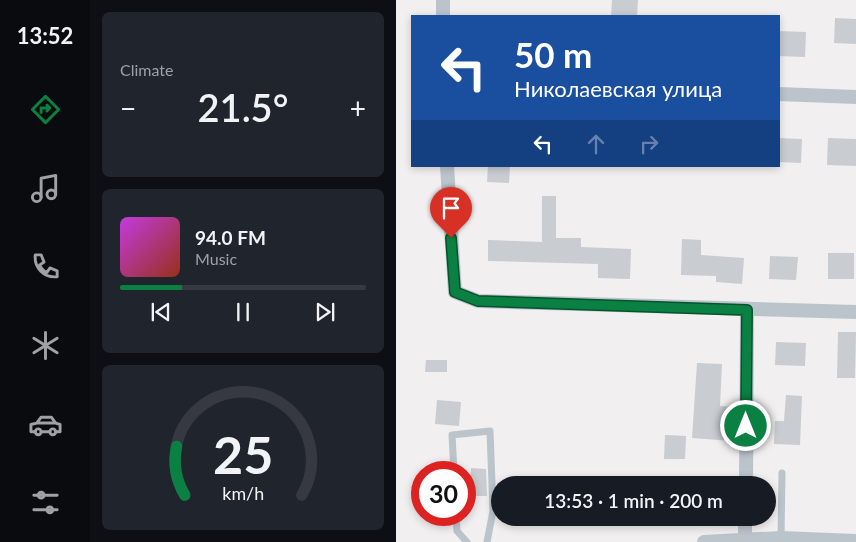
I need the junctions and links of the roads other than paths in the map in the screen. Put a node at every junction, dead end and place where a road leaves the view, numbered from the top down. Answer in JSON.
{"nodes":[{"id":1,"x":443,"y":0,"type":"edge"},
{"id":2,"x":443,"y":15,"type":"edge"},
{"id":3,"x":780,"y":94,"type":"edge"},
{"id":4,"x":856,"y":97,"type":"edge"},
{"id":5,"x":447,"y":167,"type":"edge"},
{"id":6,"x":747,"y":310,"type":"junction"},
{"id":7,"x":856,"y":312,"type":"edge"},
{"id":8,"x":453,"y":461,"type":"edge"},
{"id":9,"x":782,"y":473,"type":"dead end"},
{"id":10,"x":746,"y":476,"type":"edge"},
{"id":11,"x":457,"y":526,"type":"edge"},
{"id":12,"x":746,"y":526,"type":"edge"},
{"id":13,"x":781,"y":538,"type":"junction"},
{"id":14,"x":745,"y":540,"type":"edge"},
{"id":15,"x":856,"y":541,"type":"edge"},
{"id":16,"x":467,"y":542,"type":"edge"},
{"id":17,"x":487,"y":542,"type":"edge"},
{"id":18,"x":704,"y":542,"type":"edge"}],
"edges":[{"from":1,"to":2,"type":"street"},
{"from":3,"to":4,"type":"street"},
{"from":5,"to":6,"type":"street"},
{"from":6,"to":7,"type":"street"},
{"from":6,"to":10,"type":"street"},
{"from":8,"to":17,"type":"lane"},
{"from":9,"to":13,"type":"lane"},
{"from":11,"to":16,"type":"lane"},
{"from":12,"to":14,"type":"street"},
{"from":13,"to":14,"type":"street"},
{"from":13,"to":15,"type":"street"},
{"from":14,"to":18,"type":"street"}]}
